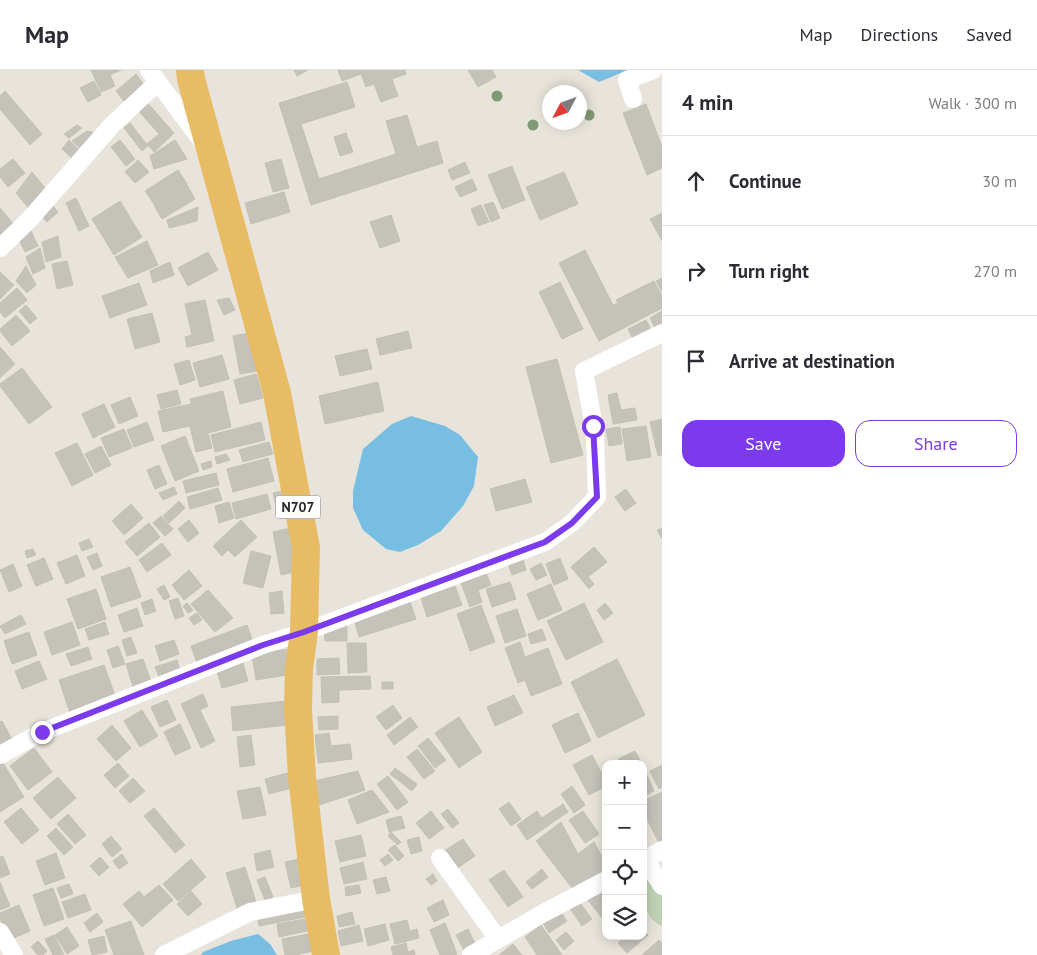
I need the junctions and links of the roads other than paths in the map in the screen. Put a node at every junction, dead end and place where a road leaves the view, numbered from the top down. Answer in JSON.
{"nodes":[{"id":1,"x":190,"y":70,"type":"edge"},
{"id":2,"x":653,"y":70,"type":"edge"},
{"id":3,"x":153,"y":76,"type":"edge"},
{"id":4,"x":633,"y":99,"type":"dead end"},
{"id":5,"x":210,"y":152,"type":"junction"},
{"id":6,"x":0,"y":248,"type":"edge"},
{"id":7,"x":662,"y":333,"type":"edge"},
{"id":8,"x":304,"y":632,"type":"junction"},
{"id":9,"x":0,"y":755,"type":"edge"},
{"id":10,"x":662,"y":850,"type":"edge"},
{"id":11,"x":440,"y":858,"type":"dead end"},
{"id":12,"x":647,"y":858,"type":"edge"},
{"id":13,"x":647,"y":864,"type":"edge"},
{"id":14,"x":602,"y":882,"type":"edge"},
{"id":15,"x":662,"y":886,"type":"edge"},
{"id":16,"x":316,"y":899,"type":"junction"},
{"id":17,"x":0,"y":932,"type":"edge"},
{"id":18,"x":498,"y":940,"type":"junction"},
{"id":19,"x":14,"y":955,"type":"edge"},
{"id":20,"x":164,"y":955,"type":"edge"},
{"id":21,"x":326,"y":955,"type":"edge"},
{"id":22,"x":471,"y":955,"type":"edge"}],
"edges":[{"from":1,"to":5,"type":"highway","number":"N707"},
{"from":2,"to":4,"type":"street"},
{"from":3,"to":5,"type":"street"},
{"from":3,"to":6,"type":"street"},
{"from":5,"to":8,"type":"highway","number":"N707"},
{"from":7,"to":8,"type":"street"},
{"from":8,"to":9,"type":"street"},
{"from":8,"to":16,"type":"highway","number":"N707"},
{"from":10,"to":12,"type":"street"},
{"from":11,"to":18,"type":"street"},
{"from":13,"to":15,"type":"street"},
{"from":14,"to":18,"type":"street"},
{"from":16,"to":20,"type":"street"},
{"from":16,"to":21,"type":"highway","number":"N707"},
{"from":17,"to":19,"type":"street"},
{"from":18,"to":22,"type":"street"}]}
